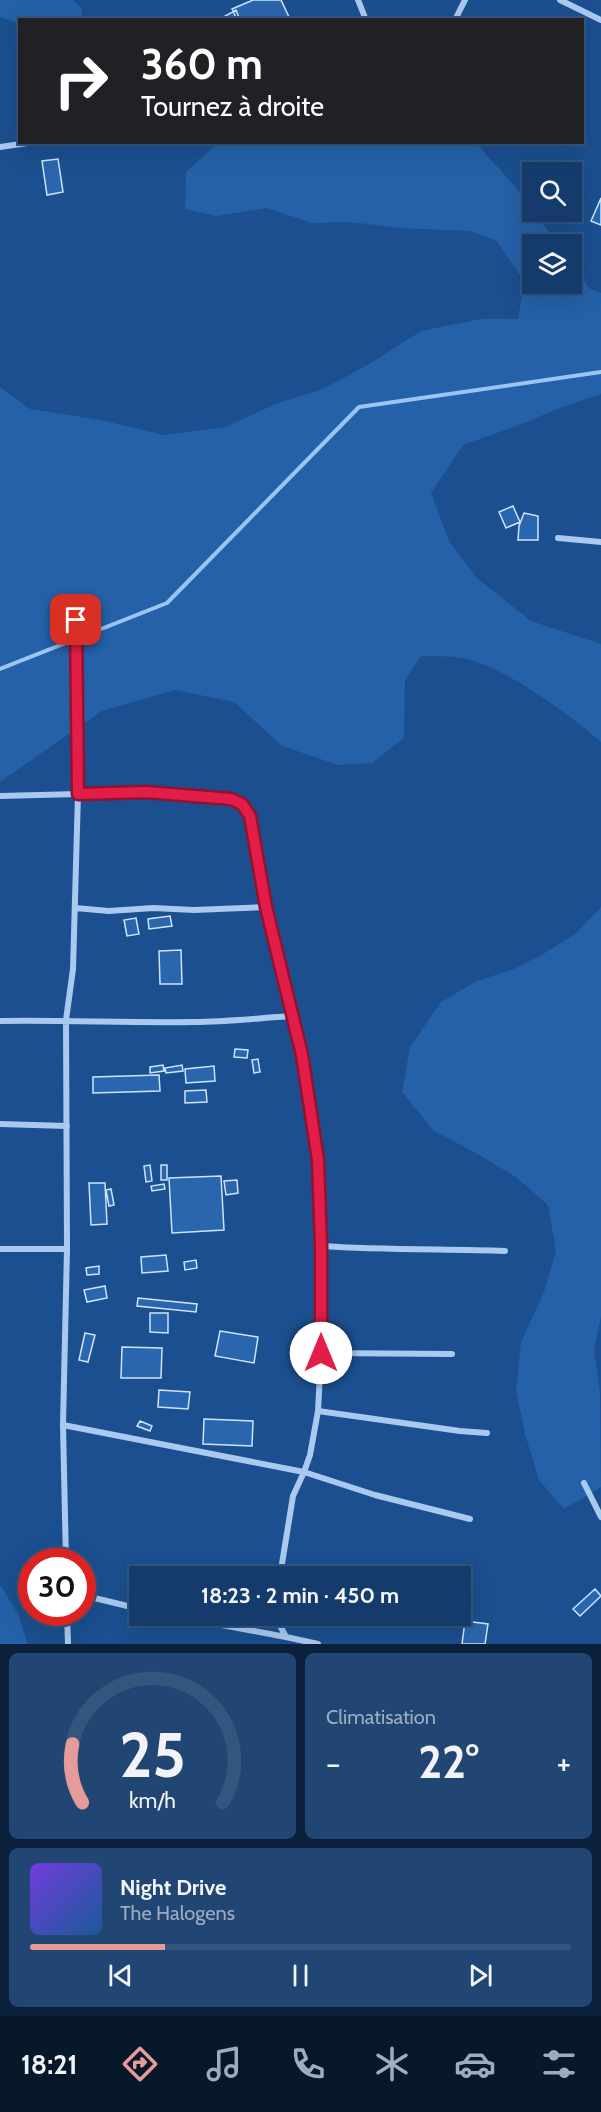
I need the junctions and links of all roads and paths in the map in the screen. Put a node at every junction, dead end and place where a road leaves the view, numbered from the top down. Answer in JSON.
{"nodes":[{"id":1,"x":358,"y":0,"type":"edge"},
{"id":2,"x":465,"y":0,"type":"edge"},
{"id":3,"x":560,"y":0,"type":"edge"},
{"id":4,"x":365,"y":18,"type":"edge"},
{"id":5,"x":456,"y":18,"type":"edge"},
{"id":6,"x":601,"y":20,"type":"edge"},
{"id":7,"x":20,"y":144,"type":"edge"},
{"id":8,"x":0,"y":147,"type":"edge"},
{"id":9,"x":558,"y":538,"type":"dead end"},
{"id":10,"x":601,"y":542,"type":"edge"},
{"id":11,"x":76,"y":620,"type":"dead end"},
{"id":12,"x":78,"y":794,"type":"junction"},
{"id":13,"x":0,"y":796,"type":"edge"},
{"id":14,"x":266,"y":907,"type":"junction"},
{"id":15,"x":75,"y":908,"type":"junction"},
{"id":16,"x":291,"y":1016,"type":"junction"},
{"id":17,"x":66,"y":1020,"type":"junction"},
{"id":18,"x":0,"y":1021,"type":"edge"},
{"id":19,"x":0,"y":1124,"type":"edge"},
{"id":20,"x":67,"y":1126,"type":"junction"},
{"id":21,"x":321,"y":1246,"type":"junction"},
{"id":22,"x":0,"y":1249,"type":"edge"},
{"id":23,"x":67,"y":1250,"type":"junction"},
{"id":24,"x":505,"y":1251,"type":"dead end"},
{"id":25,"x":321,"y":1353,"type":"junction"},
{"id":26,"x":452,"y":1354,"type":"dead end"},
{"id":27,"x":318,"y":1411,"type":"junction"},
{"id":28,"x":63,"y":1425,"type":"junction"},
{"id":29,"x":487,"y":1433,"type":"dead end"},
{"id":30,"x":304,"y":1472,"type":"junction"},
{"id":31,"x":584,"y":1483,"type":"dead end"},
{"id":32,"x":601,"y":1517,"type":"edge"},
{"id":33,"x":470,"y":1519,"type":"dead end"},
{"id":34,"x":66,"y":1548,"type":"edge"},
{"id":35,"x":282,"y":1566,"type":"edge"},
{"id":36,"x":96,"y":1598,"type":"edge"},
{"id":37,"x":129,"y":1606,"type":"edge"},
{"id":38,"x":67,"y":1626,"type":"edge"},
{"id":39,"x":227,"y":1626,"type":"edge"},
{"id":40,"x":280,"y":1626,"type":"edge"},
{"id":41,"x":286,"y":1637,"type":"junction"},
{"id":42,"x":68,"y":1644,"type":"edge"},
{"id":43,"x":318,"y":1644,"type":"edge"}],
"edges":[{"from":1,"to":4,"type":"street"},
{"from":2,"to":5,"type":"street"},
{"from":3,"to":6,"type":"street"},
{"from":7,"to":8,"type":"street"},
{"from":9,"to":10,"type":"street"},
{"from":11,"to":12,"type":"street"},
{"from":12,"to":13,"type":"street"},
{"from":12,"to":14,"type":"street"},
{"from":12,"to":15,"type":"street"},
{"from":14,"to":15,"type":"street"},
{"from":14,"to":16,"type":"street"},
{"from":15,"to":17,"type":"street"},
{"from":16,"to":17,"type":"street"},
{"from":16,"to":21,"type":"street"},
{"from":17,"to":18,"type":"street"},
{"from":17,"to":20,"type":"street"},
{"from":19,"to":20,"type":"street"},
{"from":20,"to":23,"type":"street"},
{"from":21,"to":24,"type":"street"},
{"from":21,"to":25,"type":"street"},
{"from":22,"to":23,"type":"street"},
{"from":23,"to":28,"type":"street"},
{"from":25,"to":26,"type":"street"},
{"from":25,"to":27,"type":"street"},
{"from":27,"to":29,"type":"street"},
{"from":27,"to":30,"type":"street"},
{"from":28,"to":30,"type":"street"},
{"from":28,"to":34,"type":"street"},
{"from":30,"to":33,"type":"street"},
{"from":30,"to":35,"type":"street"},
{"from":31,"to":32,"type":"street"},
{"from":36,"to":37,"type":"street"},
{"from":38,"to":42,"type":"street"},
{"from":39,"to":41,"type":"street"},
{"from":40,"to":41,"type":"street"},
{"from":41,"to":43,"type":"street"}]}
